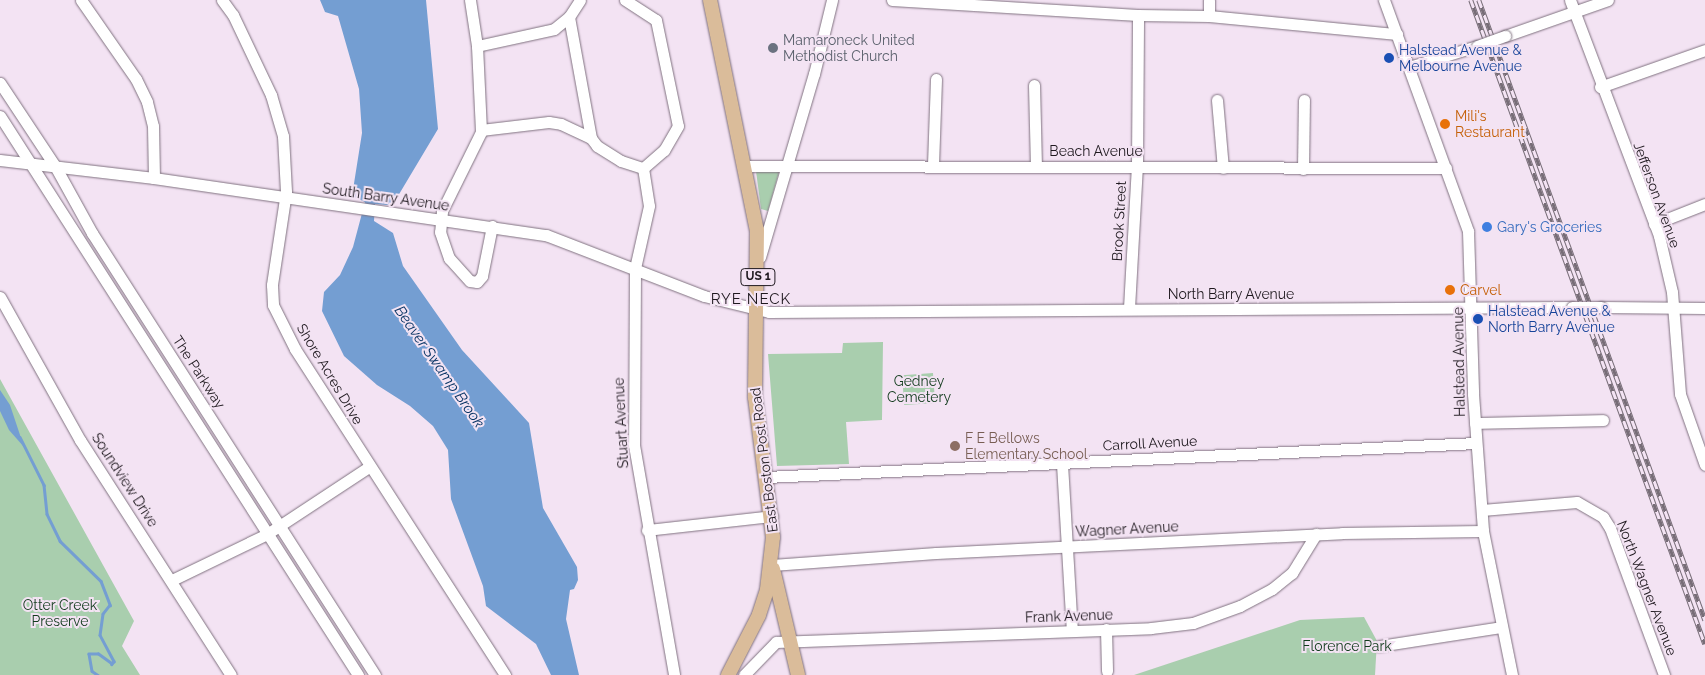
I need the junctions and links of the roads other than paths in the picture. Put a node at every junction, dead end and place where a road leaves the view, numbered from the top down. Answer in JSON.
{"nodes":[{"id":1,"x":81,"y":0,"type":"edge"},
{"id":2,"x":222,"y":0,"type":"edge"},
{"id":3,"x":470,"y":0,"type":"edge"},
{"id":4,"x":580,"y":0,"type":"edge"},
{"id":5,"x":625,"y":0,"type":"edge"},
{"id":6,"x":710,"y":0,"type":"edge"},
{"id":7,"x":832,"y":0,"type":"edge"},
{"id":8,"x":892,"y":0,"type":"edge"},
{"id":9,"x":1209,"y":0,"type":"edge"},
{"id":10,"x":1384,"y":0,"type":"edge"},
{"id":11,"x":1570,"y":0,"type":"edge"},
{"id":12,"x":1608,"y":0,"type":"edge"},
{"id":13,"x":1575,"y":13,"type":"junction"},
{"id":14,"x":569,"y":16,"type":"junction"},
{"id":15,"x":1138,"y":16,"type":"junction"},
{"id":16,"x":1208,"y":16,"type":"junction"},
{"id":17,"x":1397,"y":34,"type":"junction"},
{"id":18,"x":477,"y":46,"type":"junction"},
{"id":19,"x":1705,"y":50,"type":"edge"},
{"id":20,"x":1409,"y":67,"type":"junction"},
{"id":21,"x":936,"y":79,"type":"dead end"},
{"id":22,"x":0,"y":83,"type":"edge"},
{"id":23,"x":1034,"y":85,"type":"dead end"},
{"id":24,"x":1600,"y":87,"type":"junction"},
{"id":25,"x":1217,"y":100,"type":"dead end"},
{"id":26,"x":1304,"y":100,"type":"dead end"},
{"id":27,"x":0,"y":116,"type":"edge"},
{"id":28,"x":480,"y":130,"type":"junction"},
{"id":29,"x":591,"y":138,"type":"junction"},
{"id":30,"x":0,"y":160,"type":"edge"},
{"id":31,"x":30,"y":163,"type":"junction"},
{"id":32,"x":933,"y":165,"type":"junction"},
{"id":33,"x":55,"y":166,"type":"junction"},
{"id":34,"x":745,"y":166,"type":"junction"},
{"id":35,"x":1036,"y":166,"type":"junction"},
{"id":36,"x":1137,"y":166,"type":"junction"},
{"id":37,"x":787,"y":167,"type":"junction"},
{"id":38,"x":643,"y":168,"type":"junction"},
{"id":39,"x":1223,"y":168,"type":"junction"},
{"id":40,"x":1446,"y":168,"type":"junction"},
{"id":41,"x":1303,"y":169,"type":"junction"},
{"id":42,"x":154,"y":178,"type":"junction"},
{"id":43,"x":285,"y":198,"type":"junction"},
{"id":44,"x":1705,"y":204,"type":"edge"},
{"id":45,"x":441,"y":219,"type":"junction"},
{"id":46,"x":1654,"y":224,"type":"junction"},
{"id":47,"x":492,"y":226,"type":"junction"},
{"id":48,"x":759,"y":264,"type":"junction"},
{"id":49,"x":635,"y":268,"type":"junction"},
{"id":50,"x":0,"y":297,"type":"edge"},
{"id":51,"x":1673,"y":307,"type":"junction"},
{"id":52,"x":1129,"y":308,"type":"junction"},
{"id":53,"x":1705,"y":308,"type":"edge"},
{"id":54,"x":1472,"y":310,"type":"junction"},
{"id":55,"x":757,"y":311,"type":"junction"},
{"id":56,"x":184,"y":375,"type":"junction"},
{"id":57,"x":172,"y":381,"type":"junction"},
{"id":58,"x":194,"y":390,"type":"junction"},
{"id":59,"x":182,"y":396,"type":"junction"},
{"id":60,"x":1603,"y":420,"type":"dead end"},
{"id":61,"x":1475,"y":423,"type":"junction"},
{"id":62,"x":1476,"y":443,"type":"junction"},
{"id":63,"x":1701,"y":444,"type":"edge"},
{"id":64,"x":1062,"y":464,"type":"junction"},
{"id":65,"x":1705,"y":465,"type":"edge"},
{"id":66,"x":370,"y":466,"type":"junction"},
{"id":67,"x":766,"y":477,"type":"junction"},
{"id":68,"x":1482,"y":510,"type":"junction"},
{"id":69,"x":772,"y":516,"type":"junction"},
{"id":70,"x":280,"y":525,"type":"junction"},
{"id":71,"x":647,"y":530,"type":"junction"},
{"id":72,"x":1483,"y":532,"type":"junction"},
{"id":73,"x":268,"y":534,"type":"junction"},
{"id":74,"x":1316,"y":534,"type":"junction"},
{"id":75,"x":1067,"y":547,"type":"junction"},
{"id":76,"x":772,"y":562,"type":"junction"},
{"id":77,"x":172,"y":580,"type":"junction"},
{"id":78,"x":1502,"y":627,"type":"junction"},
{"id":79,"x":1106,"y":629,"type":"junction"},
{"id":80,"x":1072,"y":630,"type":"junction"},
{"id":81,"x":789,"y":642,"type":"junction"},
{"id":82,"x":1379,"y":646,"type":"dead end"},
{"id":83,"x":1107,"y":671,"type":"dead end"},
{"id":84,"x":231,"y":675,"type":"edge"},
{"id":85,"x":358,"y":675,"type":"edge"},
{"id":86,"x":375,"y":675,"type":"edge"},
{"id":87,"x":505,"y":675,"type":"edge"},
{"id":88,"x":674,"y":675,"type":"edge"},
{"id":89,"x":728,"y":675,"type":"edge"},
{"id":90,"x":744,"y":675,"type":"edge"},
{"id":91,"x":798,"y":675,"type":"edge"},
{"id":92,"x":1512,"y":675,"type":"edge"},
{"id":93,"x":1664,"y":675,"type":"edge"}],
"edges":[{"from":1,"to":42,"type":"street"},
{"from":2,"to":43,"type":"street","name":"Shore Acres Drive"},
{"from":3,"to":18,"type":"street"},
{"from":4,"to":14,"type":"street"},
{"from":5,"to":38,"type":"street"},
{"from":6,"to":34,"type":"main road","name":"East Boston Post Road","number":"US 1"},
{"from":7,"to":37,"type":"street"},
{"from":8,"to":15,"type":"street"},
{"from":9,"to":16,"type":"street"},
{"from":10,"to":17,"type":"street","name":"Halstead Avenue"},
{"from":11,"to":13,"type":"street","name":"Jefferson Avenue"},
{"from":12,"to":13,"type":"street"},
{"from":13,"to":20,"type":"street","bridge":true},
{"from":13,"to":24,"type":"street","name":"Jefferson Avenue"},
{"from":14,"to":18,"type":"street"},
{"from":14,"to":29,"type":"street"},
{"from":15,"to":16,"type":"street"},
{"from":15,"to":36,"type":"street","name":"Brook Street"},
{"from":16,"to":17,"type":"street"},
{"from":17,"to":20,"type":"street","name":"Halstead Avenue"},
{"from":18,"to":28,"type":"street"},
{"from":19,"to":24,"type":"street"},
{"from":20,"to":40,"type":"street","name":"Halstead Avenue"},
{"from":21,"to":32,"type":"street"},
{"from":22,"to":33,"type":"street","name":"The Parkway"},
{"from":23,"to":35,"type":"street"},
{"from":24,"to":46,"type":"street","name":"Jefferson Avenue"},
{"from":25,"to":39,"type":"street"},
{"from":26,"to":41,"type":"street"},
{"from":27,"to":31,"type":"street","name":"The Parkway"},
{"from":28,"to":29,"type":"street"},
{"from":28,"to":45,"type":"street"},
{"from":29,"to":38,"type":"street"},
{"from":30,"to":31,"type":"street","name":"South Barry Avenue"},
{"from":31,"to":33,"type":"street","name":"South Barry Avenue"},
{"from":31,"to":57,"type":"street","name":"The Parkway"},
{"from":32,"to":35,"type":"street","name":"Beach Avenue"},
{"from":32,"to":37,"type":"street","name":"Beach Avenue"},
{"from":33,"to":42,"type":"street","name":"South Barry Avenue"},
{"from":33,"to":56,"type":"street","name":"The Parkway"},
{"from":34,"to":37,"type":"street","name":"Beach Avenue"},
{"from":34,"to":48,"type":"main road","name":"East Boston Post Road","number":"US 1"},
{"from":35,"to":36,"type":"street","name":"Beach Avenue"},
{"from":36,"to":39,"type":"street","name":"Beach Avenue"},
{"from":36,"to":52,"type":"street","name":"Brook Street"},
{"from":37,"to":48,"type":"street"},
{"from":38,"to":49,"type":"street","name":"Stuart Avenue"},
{"from":39,"to":41,"type":"street","name":"Beach Avenue"},
{"from":40,"to":41,"type":"street","name":"Beach Avenue"},
{"from":40,"to":54,"type":"street","name":"Halstead Avenue"},
{"from":42,"to":43,"type":"street","name":"South Barry Avenue"},
{"from":43,"to":45,"type":"street","name":"South Barry Avenue"},
{"from":43,"to":66,"type":"street","name":"Shore Acres Drive"},
{"from":44,"to":46,"type":"street"},
{"from":45,"to":47,"type":"street","name":"South Barry Avenue"},
{"from":45,"to":47,"type":"street"},
{"from":46,"to":51,"type":"street","name":"Jefferson Avenue"},
{"from":47,"to":49,"type":"street","name":"South Barry Avenue"},
{"from":48,"to":55,"type":"main road","name":"East Boston Post Road","number":"US 1"},
{"from":49,"to":55,"type":"street","name":"South Barry Avenue"},
{"from":49,"to":71,"type":"street","name":"Stuart Avenue"},
{"from":50,"to":77,"type":"street","name":"Soundview Drive"},
{"from":51,"to":53,"type":"street","name":"North Barry Avenue"},
{"from":51,"to":54,"type":"street","name":"North Barry Avenue","bridge":true},
{"from":51,"to":63,"type":"street","name":"Jefferson Avenue"},
{"from":52,"to":54,"type":"street","name":"North Barry Avenue"},
{"from":52,"to":55,"type":"street","name":"North Barry Avenue"},
{"from":54,"to":61,"type":"street","name":"Halstead Avenue"},
{"from":55,"to":67,"type":"main road","name":"East Boston Post Road","number":"US 1"},
{"from":56,"to":57,"type":"street"},
{"from":56,"to":58,"type":"street","name":"The Parkway"},
{"from":57,"to":59,"type":"street","name":"The Parkway"},
{"from":58,"to":59,"type":"street"},
{"from":58,"to":70,"type":"street","name":"The Parkway"},
{"from":59,"to":73,"type":"street","name":"The Parkway"},
{"from":60,"to":61,"type":"street"},
{"from":61,"to":62,"type":"street","name":"Halstead Avenue"},
{"from":62,"to":64,"type":"street","name":"Carroll Avenue"},
{"from":62,"to":68,"type":"street","name":"Halstead Avenue"},
{"from":63,"to":65,"type":"street","name":"Jefferson Avenue"},
{"from":64,"to":67,"type":"street","name":"Carroll Avenue"},
{"from":64,"to":75,"type":"street"},
{"from":66,"to":70,"type":"street"},
{"from":66,"to":87,"type":"street","name":"Shore Acres Drive"},
{"from":67,"to":69,"type":"main road","name":"East Boston Post Road","number":"US 1"},
{"from":68,"to":72,"type":"street","name":"Halstead Avenue"},
{"from":68,"to":93,"type":"street","name":"North Wagner Avenue"},
{"from":69,"to":71,"type":"street"},
{"from":69,"to":76,"type":"main road","name":"East Boston Post Road","number":"US 1"},
{"from":70,"to":73,"type":"street"},
{"from":70,"to":86,"type":"street","name":"The Parkway"},
{"from":71,"to":88,"type":"street","name":"Stuart Avenue"},
{"from":72,"to":74,"type":"street","name":"Wagner Avenue"},
{"from":72,"to":78,"type":"street","name":"Halstead Avenue"},
{"from":73,"to":77,"type":"street"},
{"from":73,"to":85,"type":"street","name":"The Parkway"},
{"from":74,"to":75,"type":"street","name":"Wagner Avenue"},
{"from":74,"to":79,"type":"street","name":"Frank Avenue"},
{"from":75,"to":76,"type":"street","name":"Wagner Avenue"},
{"from":75,"to":80,"type":"street"},
{"from":76,"to":81,"type":"main road"},
{"from":76,"to":89,"type":"main road","name":"East Boston Post Road","number":"US 1"},
{"from":77,"to":84,"type":"street","name":"Soundview Drive"},
{"from":78,"to":82,"type":"street"},
{"from":78,"to":92,"type":"street","name":"Halstead Avenue"},
{"from":79,"to":80,"type":"street","name":"Frank Avenue"},
{"from":79,"to":83,"type":"street"},
{"from":80,"to":81,"type":"street","name":"Frank Avenue"},
{"from":81,"to":90,"type":"street","name":"Frank Avenue"},
{"from":81,"to":91,"type":"main road"}]}
